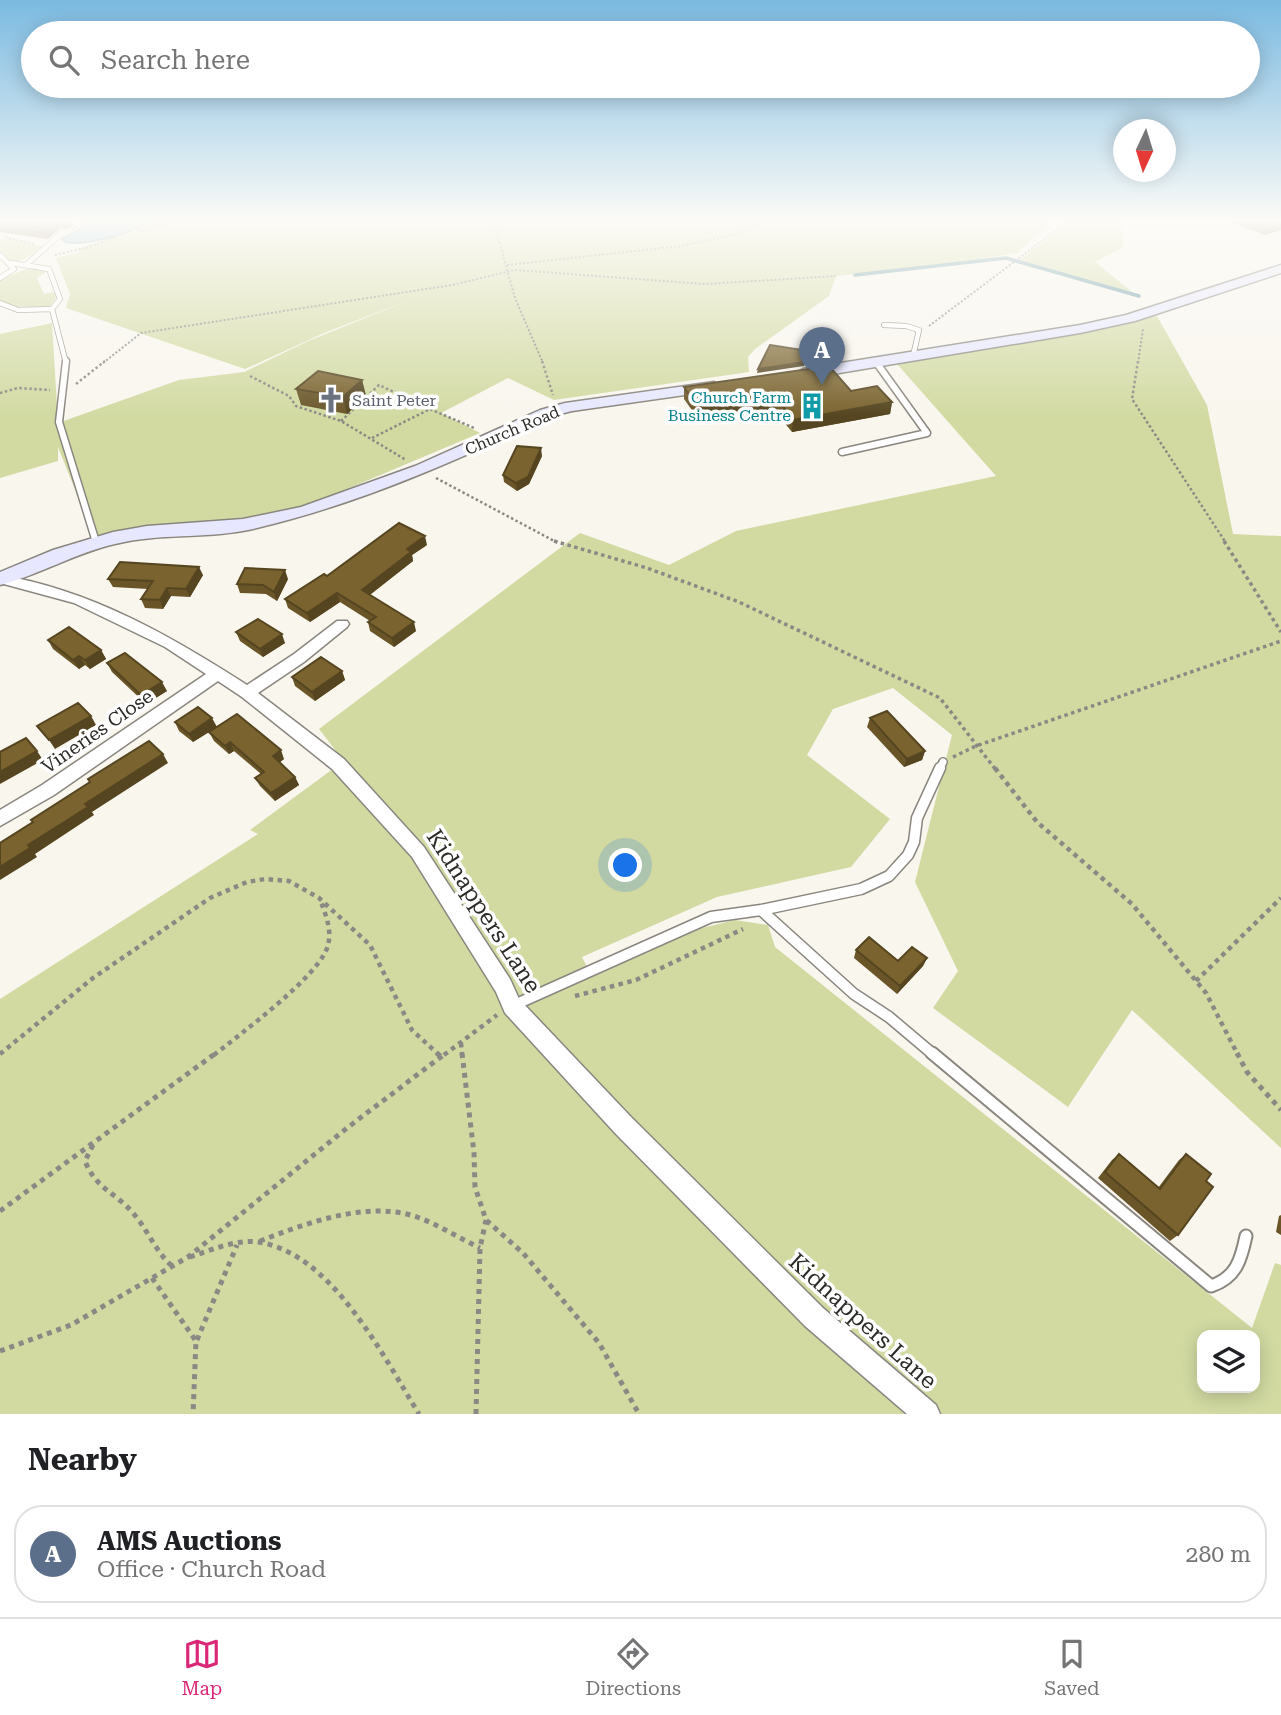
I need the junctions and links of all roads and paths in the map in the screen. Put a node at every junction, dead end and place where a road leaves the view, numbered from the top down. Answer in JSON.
{"nodes":[{"id":1,"x":55,"y":285,"type":"edge"},
{"id":2,"x":452,"y":285,"type":"edge"},
{"id":3,"x":512,"y":285,"type":"edge"},
{"id":4,"x":983,"y":285,"type":"edge"},
{"id":5,"x":1234,"y":285,"type":"edge"},
{"id":6,"x":0,"y":303,"type":"edge"},
{"id":7,"x":15,"y":308,"type":"junction"},
{"id":8,"x":52,"y":309,"type":"junction"},
{"id":9,"x":0,"y":310,"type":"edge"},
{"id":10,"x":884,"y":324,"type":"dead end"},
{"id":11,"x":1143,"y":325,"type":"dead end"},
{"id":12,"x":920,"y":333,"type":"junction"},
{"id":13,"x":913,"y":356,"type":"junction"},
{"id":14,"x":876,"y":362,"type":"junction"},
{"id":15,"x":250,"y":376,"type":"dead end"},
{"id":16,"x":782,"y":377,"type":"edge"},
{"id":17,"x":733,"y":384,"type":"edge"},
{"id":18,"x":72,"y":387,"type":"dead end"},
{"id":19,"x":360,"y":390,"type":"edge"},
{"id":20,"x":63,"y":391,"type":"junction"},
{"id":21,"x":0,"y":393,"type":"edge"},
{"id":22,"x":371,"y":393,"type":"junction"},
{"id":23,"x":430,"y":409,"type":"junction"},
{"id":24,"x":557,"y":410,"type":"junction"},
{"id":25,"x":341,"y":421,"type":"junction"},
{"id":26,"x":494,"y":437,"type":"junction"},
{"id":27,"x":372,"y":438,"type":"junction"},
{"id":28,"x":842,"y":452,"type":"dead end"},
{"id":29,"x":421,"y":470,"type":"junction"},
{"id":30,"x":96,"y":542,"type":"junction"},
{"id":31,"x":1,"y":579,"type":"edge"},
{"id":32,"x":342,"y":624,"type":"dead end"},
{"id":33,"x":1281,"y":632,"type":"edge"},
{"id":34,"x":1281,"y":641,"type":"edge"},
{"id":35,"x":217,"y":674,"type":"junction"},
{"id":36,"x":247,"y":693,"type":"junction"},
{"id":37,"x":976,"y":746,"type":"junction"},
{"id":38,"x":943,"y":762,"type":"joint"},
{"id":39,"x":0,"y":819,"type":"edge"},
{"id":40,"x":319,"y":898,"type":"junction"},
{"id":41,"x":1281,"y":898,"type":"edge"},
{"id":42,"x":764,"y":913,"type":"junction"},
{"id":43,"x":1196,"y":981,"type":"junction"},
{"id":44,"x":568,"y":998,"type":"dead end"},
{"id":45,"x":512,"y":1006,"type":"junction"},
{"id":46,"x":461,"y":1042,"type":"junction"},
{"id":47,"x":0,"y":1054,"type":"edge"},
{"id":48,"x":441,"y":1057,"type":"junction"},
{"id":49,"x":1281,"y":1110,"type":"edge"},
{"id":50,"x":94,"y":1144,"type":"junction"},
{"id":51,"x":0,"y":1211,"type":"edge"},
{"id":52,"x":486,"y":1220,"type":"junction"},
{"id":53,"x":1246,"y":1236,"type":"dead end"},
{"id":54,"x":258,"y":1242,"type":"junction"},
{"id":55,"x":237,"y":1245,"type":"junction"},
{"id":56,"x":481,"y":1248,"type":"junction"},
{"id":57,"x":188,"y":1257,"type":"junction"},
{"id":58,"x":172,"y":1266,"type":"junction"},
{"id":59,"x":152,"y":1278,"type":"junction"},
{"id":60,"x":197,"y":1342,"type":"junction"},
{"id":61,"x":0,"y":1351,"type":"edge"},
{"id":62,"x":193,"y":1414,"type":"edge"},
{"id":63,"x":419,"y":1414,"type":"edge"},
{"id":64,"x":476,"y":1414,"type":"edge"},
{"id":65,"x":639,"y":1414,"type":"edge"},
{"id":66,"x":928,"y":1414,"type":"edge"}],
"edges":[{"from":1,"to":8,"type":"lane"},
{"from":2,"to":18,"type":"path"},
{"from":3,"to":24,"type":"path"},
{"from":4,"to":12,"type":"path"},
{"from":5,"to":13,"type":"street"},
{"from":6,"to":7,"type":"lane"},
{"from":7,"to":8,"type":"lane"},
{"from":7,"to":9,"type":"lane"},
{"from":8,"to":20,"type":"lane"},
{"from":10,"to":12,"type":"lane"},
{"from":11,"to":33,"type":"path"},
{"from":12,"to":13,"type":"lane"},
{"from":13,"to":14,"type":"street"},
{"from":14,"to":16,"type":"street"},
{"from":14,"to":28,"type":"lane"},
{"from":15,"to":25,"type":"path"},
{"from":17,"to":24,"type":"street","name":"Church Road"},
{"from":19,"to":22,"type":"path"},
{"from":20,"to":21,"type":"path"},
{"from":20,"to":30,"type":"lane"},
{"from":22,"to":23,"type":"path"},
{"from":22,"to":25,"type":"path"},
{"from":23,"to":26,"type":"path"},
{"from":23,"to":27,"type":"path"},
{"from":24,"to":26,"type":"street","name":"Church Road"},
{"from":25,"to":27,"type":"path"},
{"from":26,"to":29,"type":"street","name":"Church Road"},
{"from":27,"to":29,"type":"path"},
{"from":29,"to":30,"type":"street","name":"Church Road"},
{"from":29,"to":37,"type":"path"},
{"from":30,"to":31,"type":"street","name":"Church Road"},
{"from":31,"to":35,"type":"street","name":"Kidnappers Lane"},
{"from":32,"to":36,"type":"street"},
{"from":34,"to":37,"type":"path"},
{"from":35,"to":36,"type":"street","name":"Kidnappers Lane"},
{"from":35,"to":39,"type":"street","name":"Vineries Close"},
{"from":36,"to":45,"type":"street","name":"Kidnappers Lane"},
{"from":37,"to":38,"type":"path"},
{"from":37,"to":43,"type":"path"},
{"from":38,"to":42,"type":"lane"},
{"from":40,"to":47,"type":"path"},
{"from":40,"to":48,"type":"path"},
{"from":40,"to":50,"type":"path"},
{"from":41,"to":43,"type":"path"},
{"from":42,"to":44,"type":"path"},
{"from":42,"to":45,"type":"lane"},
{"from":42,"to":53,"type":"lane"},
{"from":43,"to":49,"type":"path"},
{"from":45,"to":46,"type":"path"},
{"from":45,"to":66,"type":"street","name":"Kidnappers Lane"},
{"from":46,"to":48,"type":"path"},
{"from":46,"to":52,"type":"path"},
{"from":48,"to":57,"type":"path"},
{"from":50,"to":51,"type":"path"},
{"from":50,"to":58,"type":"path"},
{"from":52,"to":56,"type":"path"},
{"from":52,"to":65,"type":"path"},
{"from":54,"to":55,"type":"path"},
{"from":54,"to":56,"type":"path"},
{"from":54,"to":63,"type":"path"},
{"from":55,"to":57,"type":"path"},
{"from":55,"to":60,"type":"path"},
{"from":56,"to":64,"type":"path"},
{"from":57,"to":58,"type":"path"},
{"from":58,"to":59,"type":"path"},
{"from":59,"to":60,"type":"path"},
{"from":59,"to":61,"type":"path"},
{"from":60,"to":62,"type":"path"}]}
